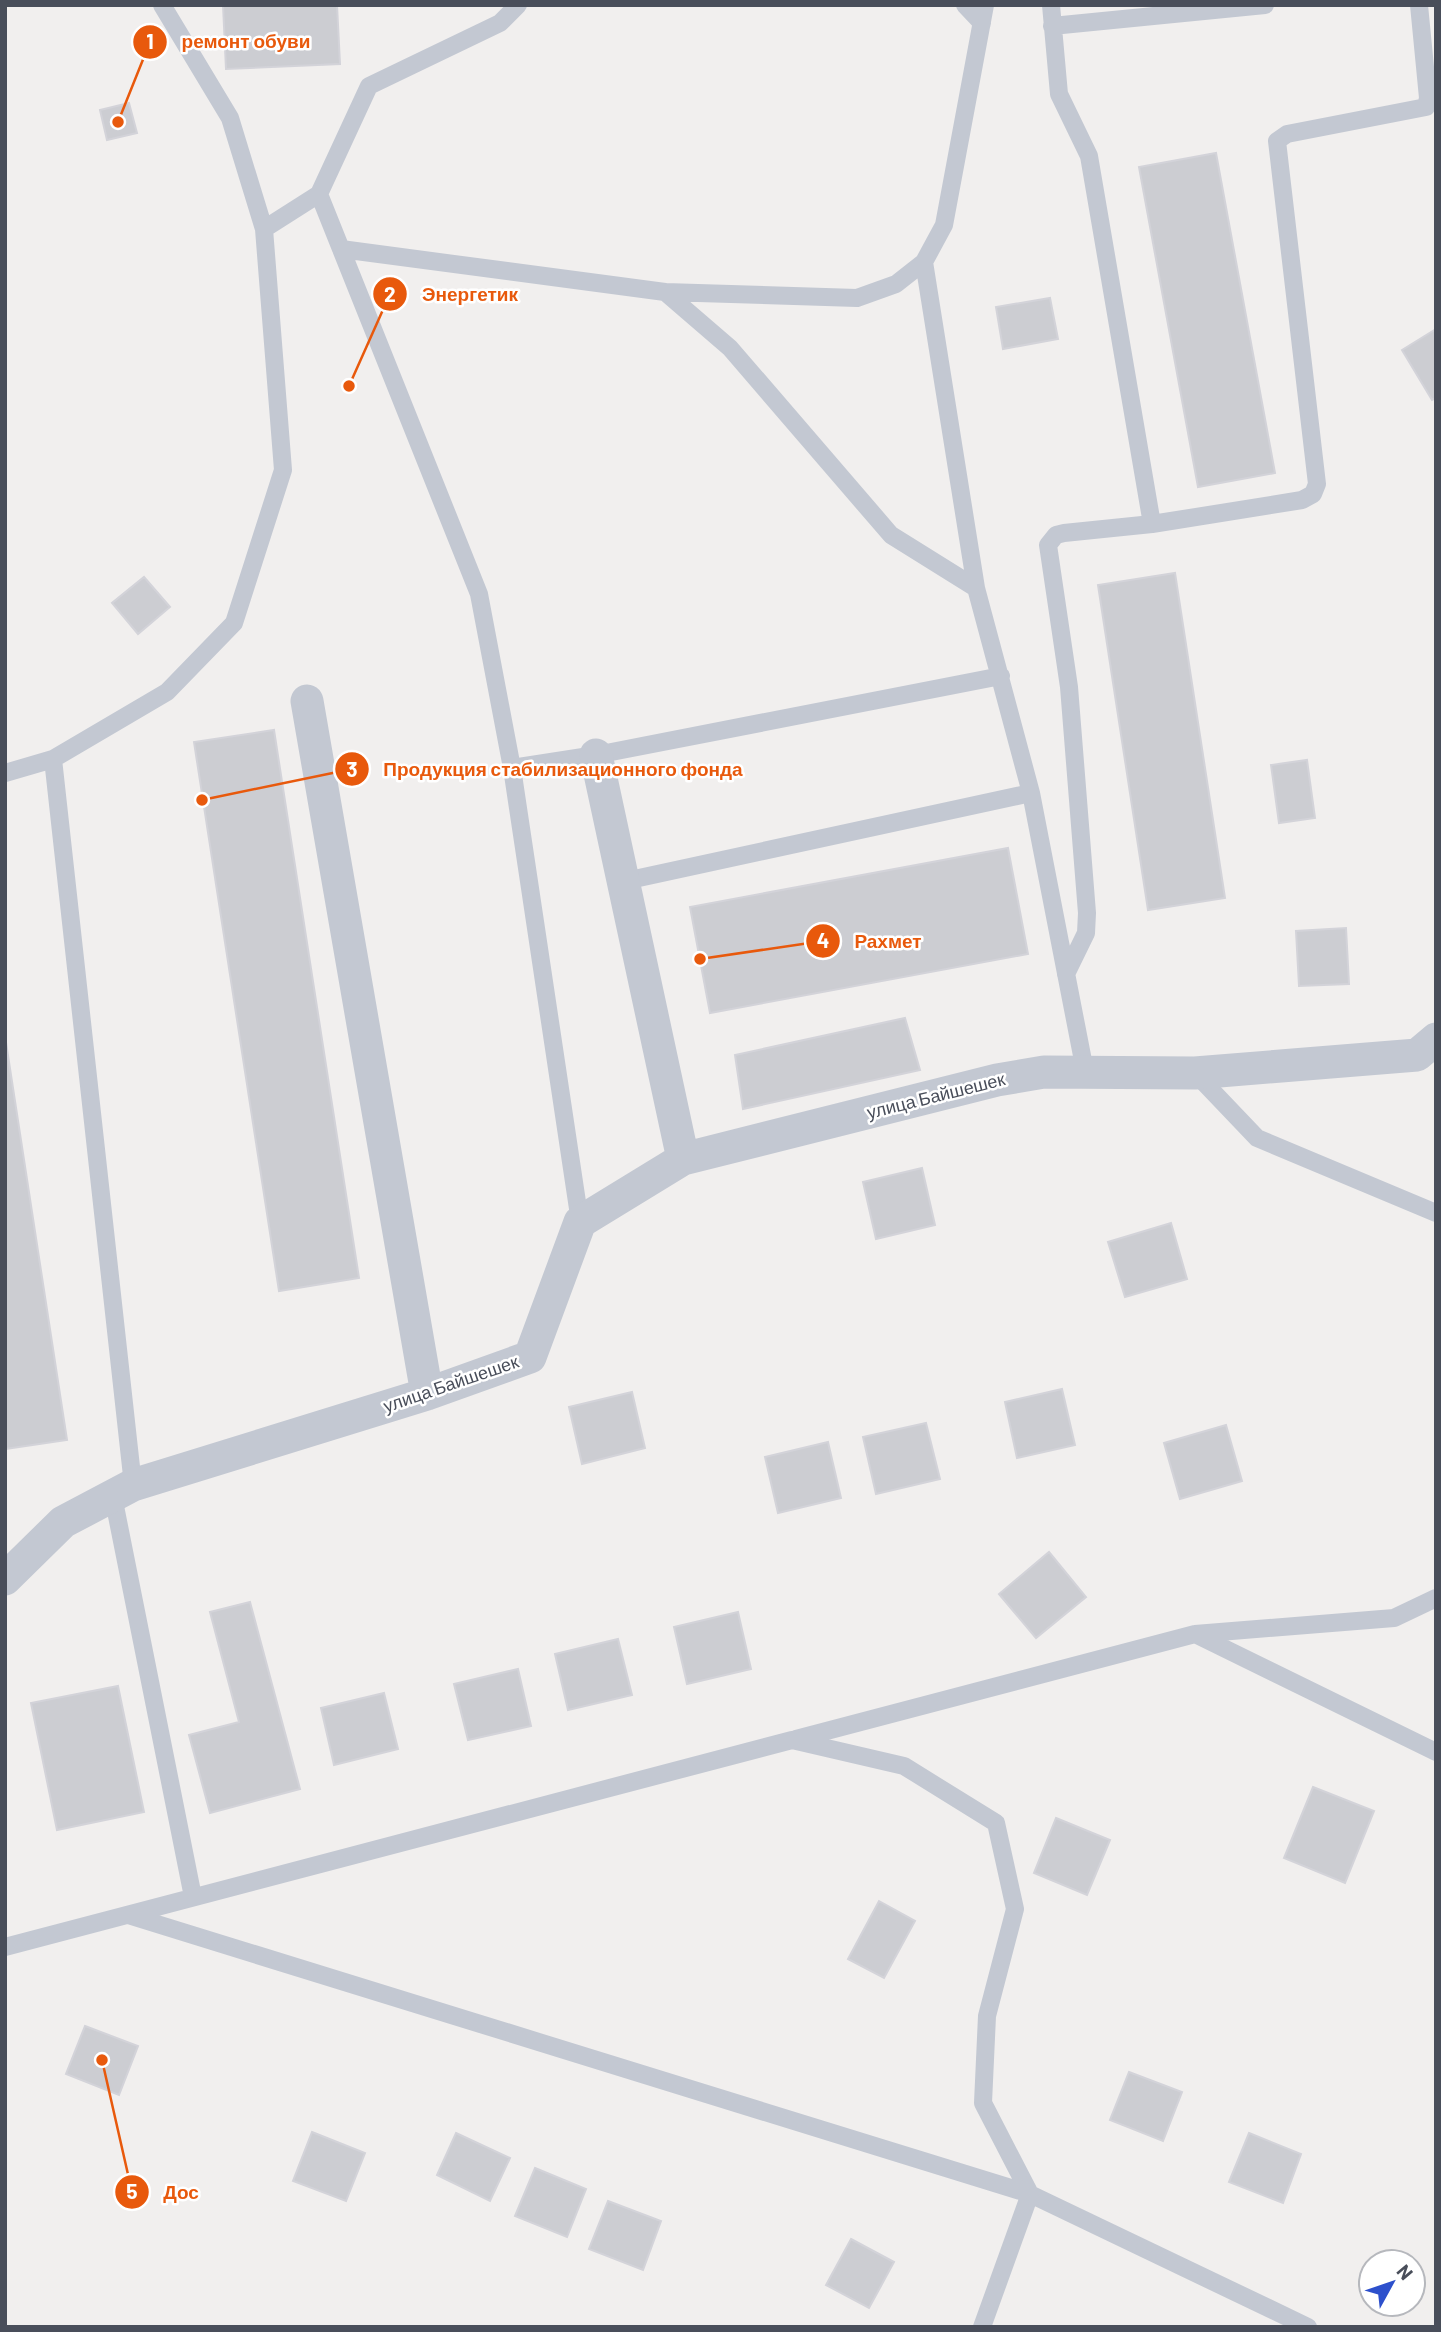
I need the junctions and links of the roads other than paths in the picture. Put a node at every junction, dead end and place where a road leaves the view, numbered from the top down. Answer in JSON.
{"nodes":[{"id":1,"x":162,"y":5,"type":"edge"},
{"id":2,"x":518,"y":5,"type":"edge"},
{"id":3,"x":965,"y":5,"type":"edge"},
{"id":4,"x":1051,"y":5,"type":"edge"},
{"id":5,"x":1265,"y":5,"type":"edge"},
{"id":6,"x":1419,"y":5,"type":"edge"},
{"id":7,"x":984,"y":14,"type":"edge"},
{"id":8,"x":1052,"y":26,"type":"junction"},
{"id":9,"x":319,"y":194,"type":"junction"},
{"id":10,"x":264,"y":229,"type":"junction"},
{"id":11,"x":341,"y":249,"type":"junction"},
{"id":12,"x":924,"y":262,"type":"junction"},
{"id":13,"x":665,"y":292,"type":"junction"},
{"id":14,"x":1152,"y":524,"type":"junction"},
{"id":15,"x":976,"y":588,"type":"junction"},
{"id":16,"x":1001,"y":676,"type":"junction"},
{"id":17,"x":307,"y":701,"type":"dead end"},
{"id":18,"x":596,"y":755,"type":"junction"},
{"id":19,"x":53,"y":759,"type":"junction"},
{"id":20,"x":512,"y":768,"type":"junction"},
{"id":21,"x":5,"y":773,"type":"edge"},
{"id":22,"x":1031,"y":793,"type":"junction"},
{"id":23,"x":625,"y":881,"type":"junction"},
{"id":24,"x":1066,"y":974,"type":"junction"},
{"id":25,"x":1436,"y":1039,"type":"edge"},
{"id":26,"x":1085,"y":1071,"type":"junction"},
{"id":27,"x":1195,"y":1073,"type":"junction"},
{"id":28,"x":683,"y":1159,"type":"junction"},
{"id":29,"x":1436,"y":1213,"type":"edge"},
{"id":30,"x":580,"y":1222,"type":"junction"},
{"id":31,"x":427,"y":1394,"type":"junction"},
{"id":32,"x":123,"y":1491,"type":"junction"},
{"id":33,"x":5,"y":1579,"type":"edge"},
{"id":34,"x":1436,"y":1598,"type":"edge"},
{"id":35,"x":1195,"y":1634,"type":"junction"},
{"id":36,"x":792,"y":1740,"type":"junction"},
{"id":37,"x":1436,"y":1752,"type":"edge"},
{"id":38,"x":193,"y":1897,"type":"junction"},
{"id":39,"x":128,"y":1914,"type":"junction"},
{"id":40,"x":5,"y":1947,"type":"edge"},
{"id":41,"x":1030,"y":2194,"type":"junction"},
{"id":42,"x":982,"y":2327,"type":"edge"},
{"id":43,"x":1308,"y":2327,"type":"edge"}],
"edges":[{"from":1,"to":10,"type":"lane"},
{"from":2,"to":9,"type":"lane"},
{"from":3,"to":7,"type":"lane"},
{"from":4,"to":8,"type":"lane"},
{"from":5,"to":8,"type":"lane"},
{"from":6,"to":14,"type":"lane"},
{"from":7,"to":12,"type":"lane"},
{"from":8,"to":14,"type":"lane"},
{"from":9,"to":10,"type":"lane"},
{"from":9,"to":11,"type":"lane"},
{"from":10,"to":19,"type":"lane"},
{"from":11,"to":13,"type":"lane"},
{"from":11,"to":20,"type":"lane"},
{"from":12,"to":13,"type":"lane"},
{"from":12,"to":15,"type":"lane"},
{"from":13,"to":15,"type":"lane"},
{"from":14,"to":24,"type":"lane"},
{"from":15,"to":16,"type":"lane"},
{"from":16,"to":18,"type":"lane"},
{"from":16,"to":22,"type":"lane"},
{"from":17,"to":31,"type":"street"},
{"from":18,"to":20,"type":"lane"},
{"from":18,"to":23,"type":"street"},
{"from":19,"to":21,"type":"lane"},
{"from":19,"to":32,"type":"lane"},
{"from":20,"to":30,"type":"lane"},
{"from":22,"to":23,"type":"lane"},
{"from":22,"to":24,"type":"lane"},
{"from":23,"to":28,"type":"street"},
{"from":24,"to":26,"type":"lane"},
{"from":25,"to":27,"type":"street","name":"улица Байшешек"},
{"from":26,"to":27,"type":"street","name":"улица Байшешек"},
{"from":26,"to":28,"type":"street","name":"улица Байшешек"},
{"from":27,"to":29,"type":"lane"},
{"from":28,"to":30,"type":"street","name":"улица Байшешек"},
{"from":30,"to":31,"type":"street","name":"улица Байшешек"},
{"from":31,"to":32,"type":"street","name":"улица Байшешек"},
{"from":32,"to":33,"type":"street","name":"улица Байшешек"},
{"from":32,"to":38,"type":"lane"},
{"from":34,"to":35,"type":"lane"},
{"from":35,"to":36,"type":"lane"},
{"from":35,"to":37,"type":"lane"},
{"from":36,"to":38,"type":"lane"},
{"from":36,"to":41,"type":"lane"},
{"from":38,"to":39,"type":"lane"},
{"from":39,"to":40,"type":"lane"},
{"from":39,"to":41,"type":"lane"},
{"from":41,"to":42,"type":"lane"},
{"from":41,"to":43,"type":"lane"}]}
